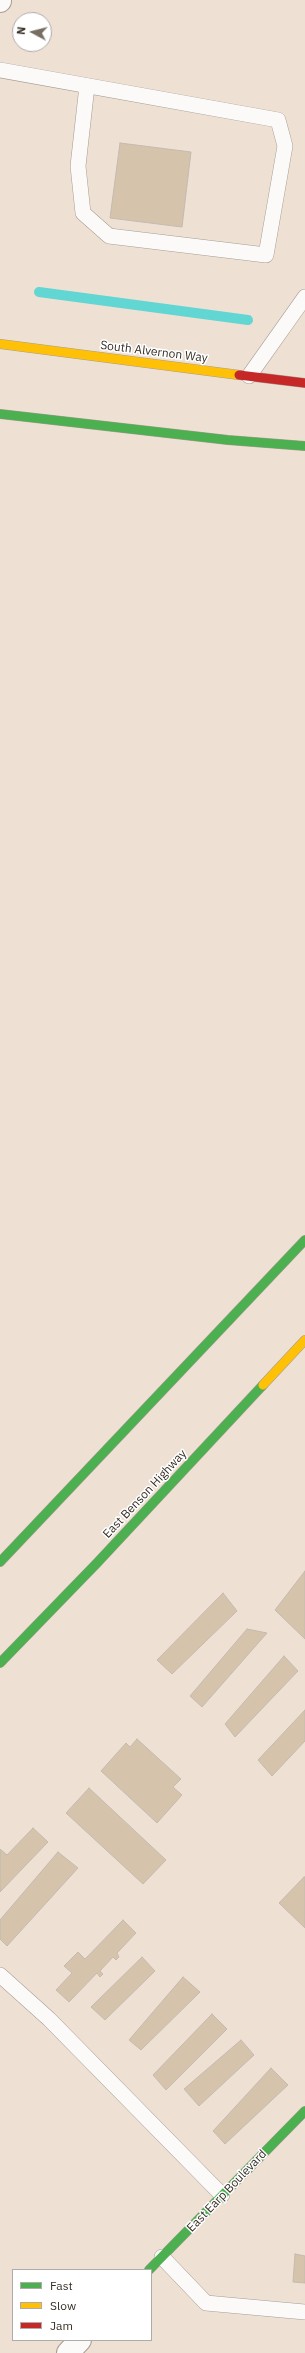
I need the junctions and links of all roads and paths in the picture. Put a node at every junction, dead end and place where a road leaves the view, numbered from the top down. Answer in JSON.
{"nodes":[{"id":1,"x":0,"y":70,"type":"edge"},
{"id":2,"x":87,"y":86,"type":"junction"},
{"id":3,"x":305,"y":296,"type":"edge"},
{"id":4,"x":0,"y":344,"type":"edge"},
{"id":5,"x":248,"y":376,"type":"junction"},
{"id":6,"x":305,"y":383,"type":"edge"},
{"id":7,"x":0,"y":414,"type":"edge"},
{"id":8,"x":228,"y":440,"type":"junction"},
{"id":9,"x":305,"y":446,"type":"edge"},
{"id":10,"x":282,"y":454,"type":"dead end"},
{"id":11,"x":305,"y":1240,"type":"edge"},
{"id":12,"x":305,"y":1340,"type":"edge"},
{"id":13,"x":0,"y":1562,"type":"edge"},
{"id":14,"x":0,"y":1663,"type":"edge"},
{"id":15,"x":0,"y":1975,"type":"edge"},
{"id":16,"x":305,"y":2111,"type":"edge"},
{"id":17,"x":222,"y":2196,"type":"junction"},
{"id":18,"x":162,"y":2257,"type":"junction"},
{"id":19,"x":150,"y":2269,"type":"edge"},
{"id":20,"x":305,"y":2312,"type":"edge"},
{"id":21,"x":79,"y":2341,"type":"edge"},
{"id":22,"x":68,"y":2353,"type":"edge"}],
"edges":[{"from":1,"to":2,"type":"lane"},
{"from":2,"to":2,"type":"lane"},
{"from":3,"to":5,"type":"lane"},
{"from":4,"to":5,"type":"main road","name":"South Alvernon Way"},
{"from":5,"to":6,"type":"main road","name":"South Alvernon Way"},
{"from":7,"to":8,"type":"main road"},
{"from":8,"to":9,"type":"main road"},
{"from":8,"to":10,"type":"main road"},
{"from":11,"to":13,"type":"main road"},
{"from":12,"to":14,"type":"main road","name":"East Benson Highway"},
{"from":15,"to":17,"type":"lane"},
{"from":16,"to":17,"type":"main road","name":"East Earp Boulevard"},
{"from":17,"to":18,"type":"main road","name":"East Earp Boulevard"},
{"from":18,"to":19,"type":"main road","name":"East Earp Boulevard"},
{"from":18,"to":20,"type":"lane"},
{"from":21,"to":22,"type":"street"}]}
